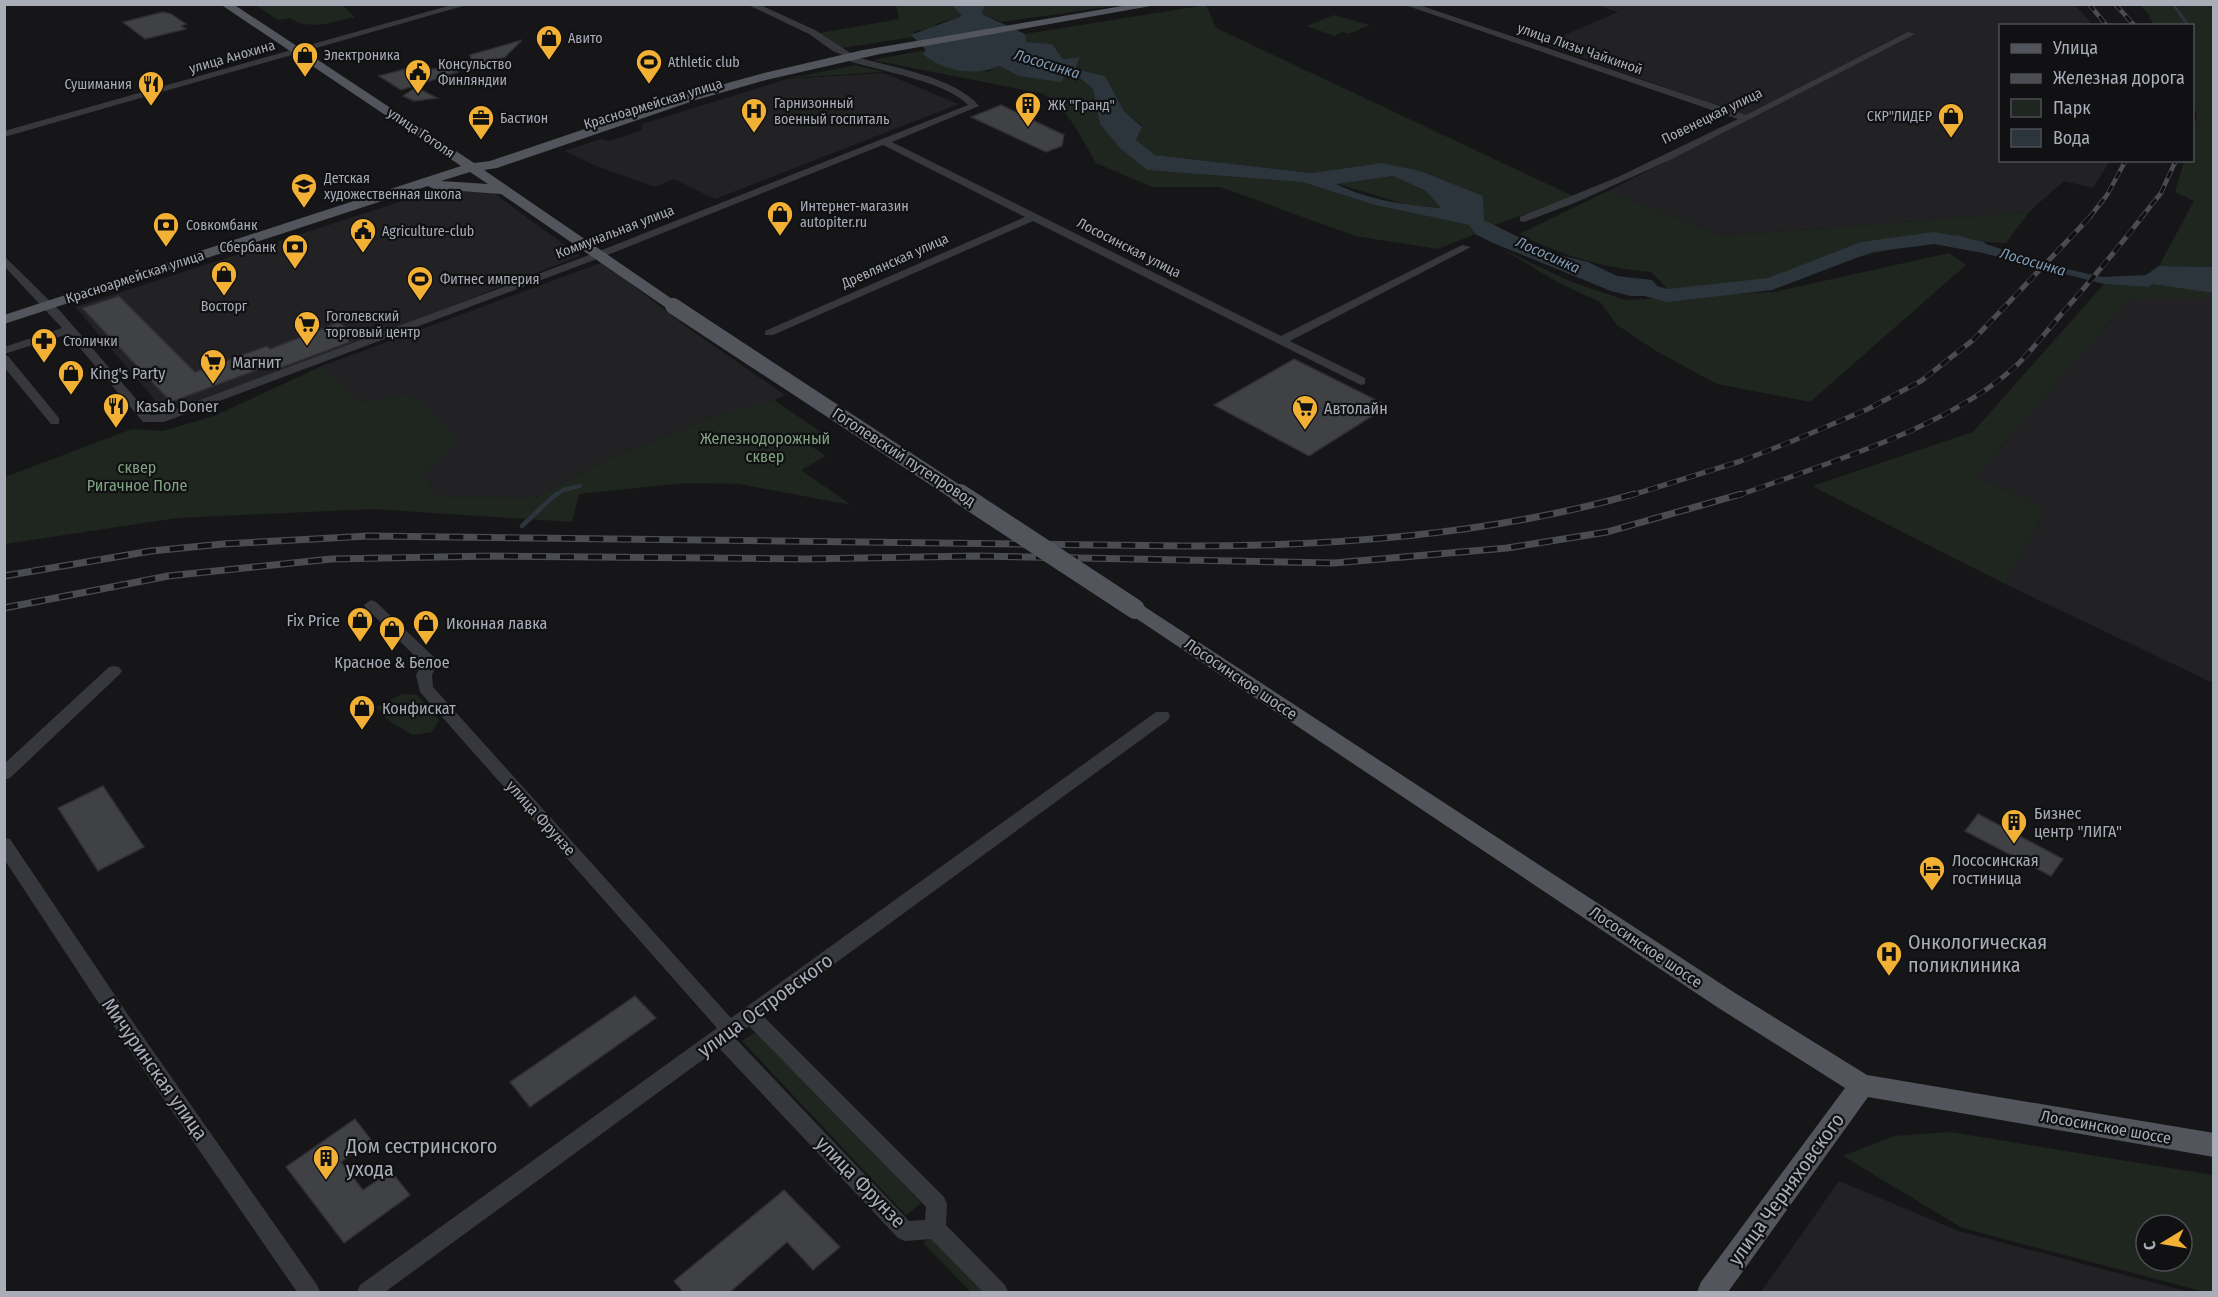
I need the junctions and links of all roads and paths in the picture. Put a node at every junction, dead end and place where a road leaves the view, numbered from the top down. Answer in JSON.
{"nodes":[{"id":1,"x":225,"y":4,"type":"edge"},
{"id":2,"x":466,"y":4,"type":"edge"},
{"id":3,"x":750,"y":4,"type":"edge"},
{"id":4,"x":1156,"y":4,"type":"edge"},
{"id":5,"x":1406,"y":4,"type":"edge"},
{"id":6,"x":1911,"y":34,"type":"dead end"},
{"id":7,"x":298,"y":52,"type":"junction"},
{"id":8,"x":850,"y":56,"type":"junction"},
{"id":9,"x":1745,"y":118,"type":"junction"},
{"id":10,"x":4,"y":134,"type":"edge"},
{"id":11,"x":884,"y":142,"type":"junction"},
{"id":12,"x":471,"y":167,"type":"junction"},
{"id":13,"x":410,"y":187,"type":"junction"},
{"id":14,"x":508,"y":192,"type":"junction"},
{"id":15,"x":1034,"y":217,"type":"junction"},
{"id":16,"x":1524,"y":219,"type":"dead end"},
{"id":17,"x":1466,"y":247,"type":"dead end"},
{"id":18,"x":601,"y":254,"type":"junction"},
{"id":19,"x":4,"y":259,"type":"edge"},
{"id":20,"x":49,"y":305,"type":"junction"},
{"id":21,"x":673,"y":306,"type":"joint"},
{"id":22,"x":4,"y":320,"type":"edge"},
{"id":23,"x":70,"y":328,"type":"junction"},
{"id":24,"x":769,"y":333,"type":"dead end"},
{"id":25,"x":1281,"y":341,"type":"junction"},
{"id":26,"x":4,"y":351,"type":"edge"},
{"id":27,"x":4,"y":358,"type":"edge"},
{"id":28,"x":1361,"y":381,"type":"dead end"},
{"id":29,"x":55,"y":421,"type":"dead end"},
{"id":30,"x":371,"y":605,"type":"dead end"},
{"id":31,"x":1135,"y":609,"type":"joint"},
{"id":32,"x":114,"y":671,"type":"dead end"},
{"id":33,"x":1162,"y":716,"type":"dead end"},
{"id":34,"x":4,"y":774,"type":"edge"},
{"id":35,"x":4,"y":844,"type":"edge"},
{"id":36,"x":750,"y":1015,"type":"junction"},
{"id":37,"x":725,"y":1034,"type":"junction"},
{"id":38,"x":1862,"y":1085,"type":"junction"},
{"id":39,"x":2214,"y":1145,"type":"edge"},
{"id":40,"x":934,"y":1228,"type":"junction"},
{"id":41,"x":309,"y":1293,"type":"edge"},
{"id":42,"x":368,"y":1293,"type":"edge"},
{"id":43,"x":997,"y":1293,"type":"edge"},
{"id":44,"x":1711,"y":1293,"type":"edge"}],
"edges":[{"from":1,"to":7,"type":"main road","name":"улица Гоголя"},
{"from":2,"to":7,"type":"street","name":"улица Анохина"},
{"from":3,"to":8,"type":"street"},
{"from":4,"to":8,"type":"main road","name":"Красноармейская улица"},
{"from":5,"to":9,"type":"street","name":"улица Лизы Чайкиной"},
{"from":6,"to":9,"type":"street","name":"Повенецкая улица"},
{"from":7,"to":10,"type":"street","name":"улица Анохина"},
{"from":7,"to":12,"type":"main road","name":"улица Гоголя"},
{"from":8,"to":11,"type":"street","name":"Коммунальная улица"},
{"from":8,"to":12,"type":"main road","name":"Красноармейская улица"},
{"from":9,"to":16,"type":"street","name":"Повенецкая улица"},
{"from":11,"to":15,"type":"street","name":"Лососинская улица"},
{"from":11,"to":18,"type":"street","name":"Коммунальная улица"},
{"from":12,"to":13,"type":"main road","name":"Красноармейская улица"},
{"from":12,"to":14,"type":"main road","name":"улица Гоголя"},
{"from":13,"to":14,"type":"main road"},
{"from":13,"to":20,"type":"main road","name":"Красноармейская улица"},
{"from":14,"to":18,"type":"main road","name":"улица Гоголя"},
{"from":15,"to":24,"type":"street","name":"Древлянская улица"},
{"from":15,"to":25,"type":"street","name":"Лососинская улица"},
{"from":17,"to":25,"type":"street"},
{"from":18,"to":21,"type":"main road","name":"улица Гоголя"},
{"from":18,"to":23,"type":"street","name":"Коммунальная улица"},
{"from":19,"to":20,"type":"street"},
{"from":20,"to":22,"type":"main road","name":"Красноармейская улица"},
{"from":20,"to":23,"type":"street"},
{"from":21,"to":31,"type":"main road","name":"Гоголевский путепровод","bridge":true},
{"from":23,"to":26,"type":"street"},
{"from":25,"to":28,"type":"street","name":"Лососинская улица"},
{"from":27,"to":29,"type":"street"},
{"from":30,"to":37,"type":"street","name":"улица Фрунзе"},
{"from":31,"to":38,"type":"main road","name":"Лососинское шоссе"},
{"from":32,"to":34,"type":"street"},
{"from":33,"to":36,"type":"street","name":"улица Островского"},
{"from":35,"to":41,"type":"street","name":"Мичуринская улица"},
{"from":36,"to":37,"type":"street","name":"улица Островского"},
{"from":36,"to":40,"type":"street","name":"улица Фрунзе"},
{"from":37,"to":40,"type":"street","name":"улица Фрунзе"},
{"from":37,"to":42,"type":"street","name":"улица Островского"},
{"from":38,"to":39,"type":"main road","name":"Лососинское шоссе"},
{"from":38,"to":44,"type":"main road","name":"улица Черняховского"},
{"from":40,"to":43,"type":"street"}]}
